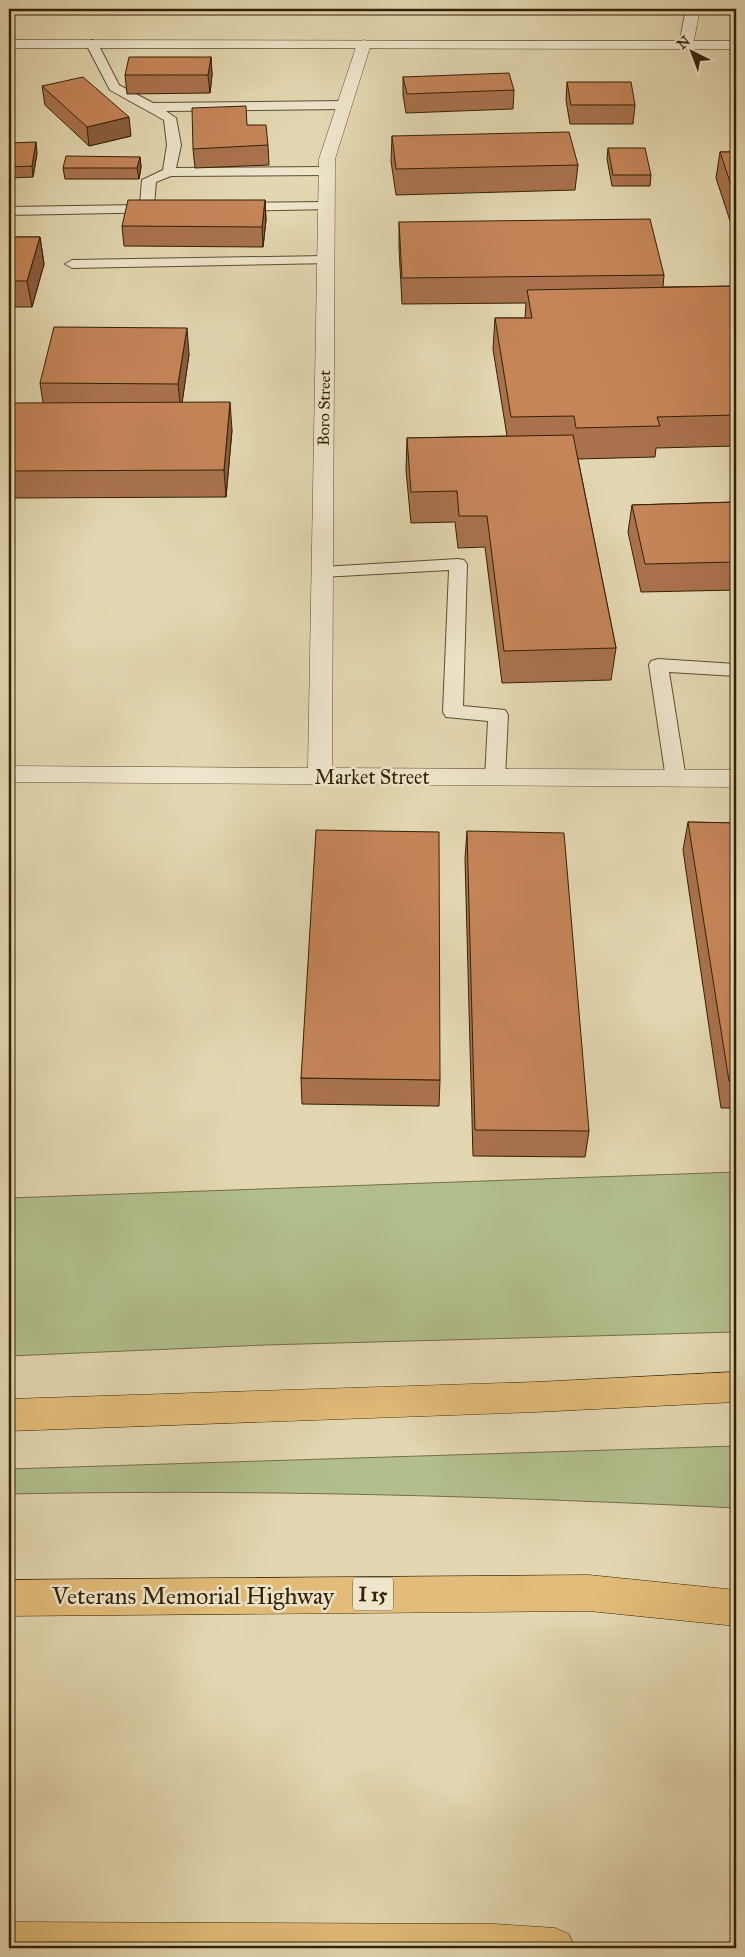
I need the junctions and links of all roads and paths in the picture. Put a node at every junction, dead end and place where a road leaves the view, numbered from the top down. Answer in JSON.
{"nodes":[{"id":1,"x":693,"y":9,"type":"edge"},
{"id":2,"x":9,"y":44,"type":"edge"},
{"id":3,"x":92,"y":44,"type":"junction"},
{"id":4,"x":364,"y":44,"type":"junction"},
{"id":5,"x":686,"y":45,"type":"junction"},
{"id":6,"x":736,"y":45,"type":"edge"},
{"id":7,"x":344,"y":105,"type":"junction"},
{"id":8,"x":149,"y":107,"type":"junction"},
{"id":9,"x":327,"y":171,"type":"junction"},
{"id":10,"x":169,"y":172,"type":"junction"},
{"id":11,"x":326,"y":206,"type":"junction"},
{"id":12,"x":226,"y":207,"type":"edge"},
{"id":13,"x":186,"y":208,"type":"edge"},
{"id":14,"x":147,"y":209,"type":"junction"},
{"id":15,"x":9,"y":211,"type":"edge"},
{"id":16,"x":326,"y":260,"type":"junction"},
{"id":17,"x":72,"y":264,"type":"dead end"},
{"id":18,"x":322,"y":572,"type":"junction"},
{"id":19,"x":736,"y":670,"type":"edge"},
{"id":20,"x":9,"y":774,"type":"edge"},
{"id":21,"x":320,"y":777,"type":"junction"},
{"id":22,"x":495,"y":778,"type":"junction"},
{"id":23,"x":676,"y":779,"type":"junction"},
{"id":24,"x":736,"y":779,"type":"edge"},
{"id":25,"x":736,"y":1387,"type":"edge"},
{"id":26,"x":9,"y":1415,"type":"edge"},
{"id":27,"x":9,"y":1598,"type":"edge"},
{"id":28,"x":736,"y":1608,"type":"edge"},
{"id":29,"x":9,"y":1942,"type":"edge"},
{"id":30,"x":555,"y":1948,"type":"edge"}],
"edges":[{"from":1,"to":5,"type":"street"},
{"from":2,"to":3,"type":"street"},
{"from":3,"to":4,"type":"street"},
{"from":3,"to":8,"type":"lane"},
{"from":4,"to":5,"type":"street"},
{"from":4,"to":7,"type":"street","name":"Boro Street"},
{"from":5,"to":6,"type":"street"},
{"from":7,"to":8,"type":"lane"},
{"from":7,"to":9,"type":"street","name":"Boro Street"},
{"from":8,"to":10,"type":"lane"},
{"from":9,"to":10,"type":"lane"},
{"from":9,"to":11,"type":"street","name":"Boro Street"},
{"from":10,"to":14,"type":"lane"},
{"from":11,"to":12,"type":"lane"},
{"from":11,"to":16,"type":"street","name":"Boro Street"},
{"from":13,"to":14,"type":"lane"},
{"from":14,"to":15,"type":"lane"},
{"from":16,"to":17,"type":"lane"},
{"from":16,"to":18,"type":"street","name":"Boro Street"},
{"from":18,"to":21,"type":"street","name":"Boro Street"},
{"from":18,"to":22,"type":"lane"},
{"from":19,"to":23,"type":"lane"},
{"from":20,"to":21,"type":"street","name":"Market Street"},
{"from":21,"to":22,"type":"street","name":"Market Street"},
{"from":22,"to":23,"type":"street","name":"Market Street"},
{"from":23,"to":24,"type":"street","name":"Market Street"},
{"from":25,"to":26,"type":"highway"},
{"from":27,"to":28,"type":"highway","name":"Veterans Memorial Highway","number":"I 15"},
{"from":29,"to":30,"type":"highway"}]}
